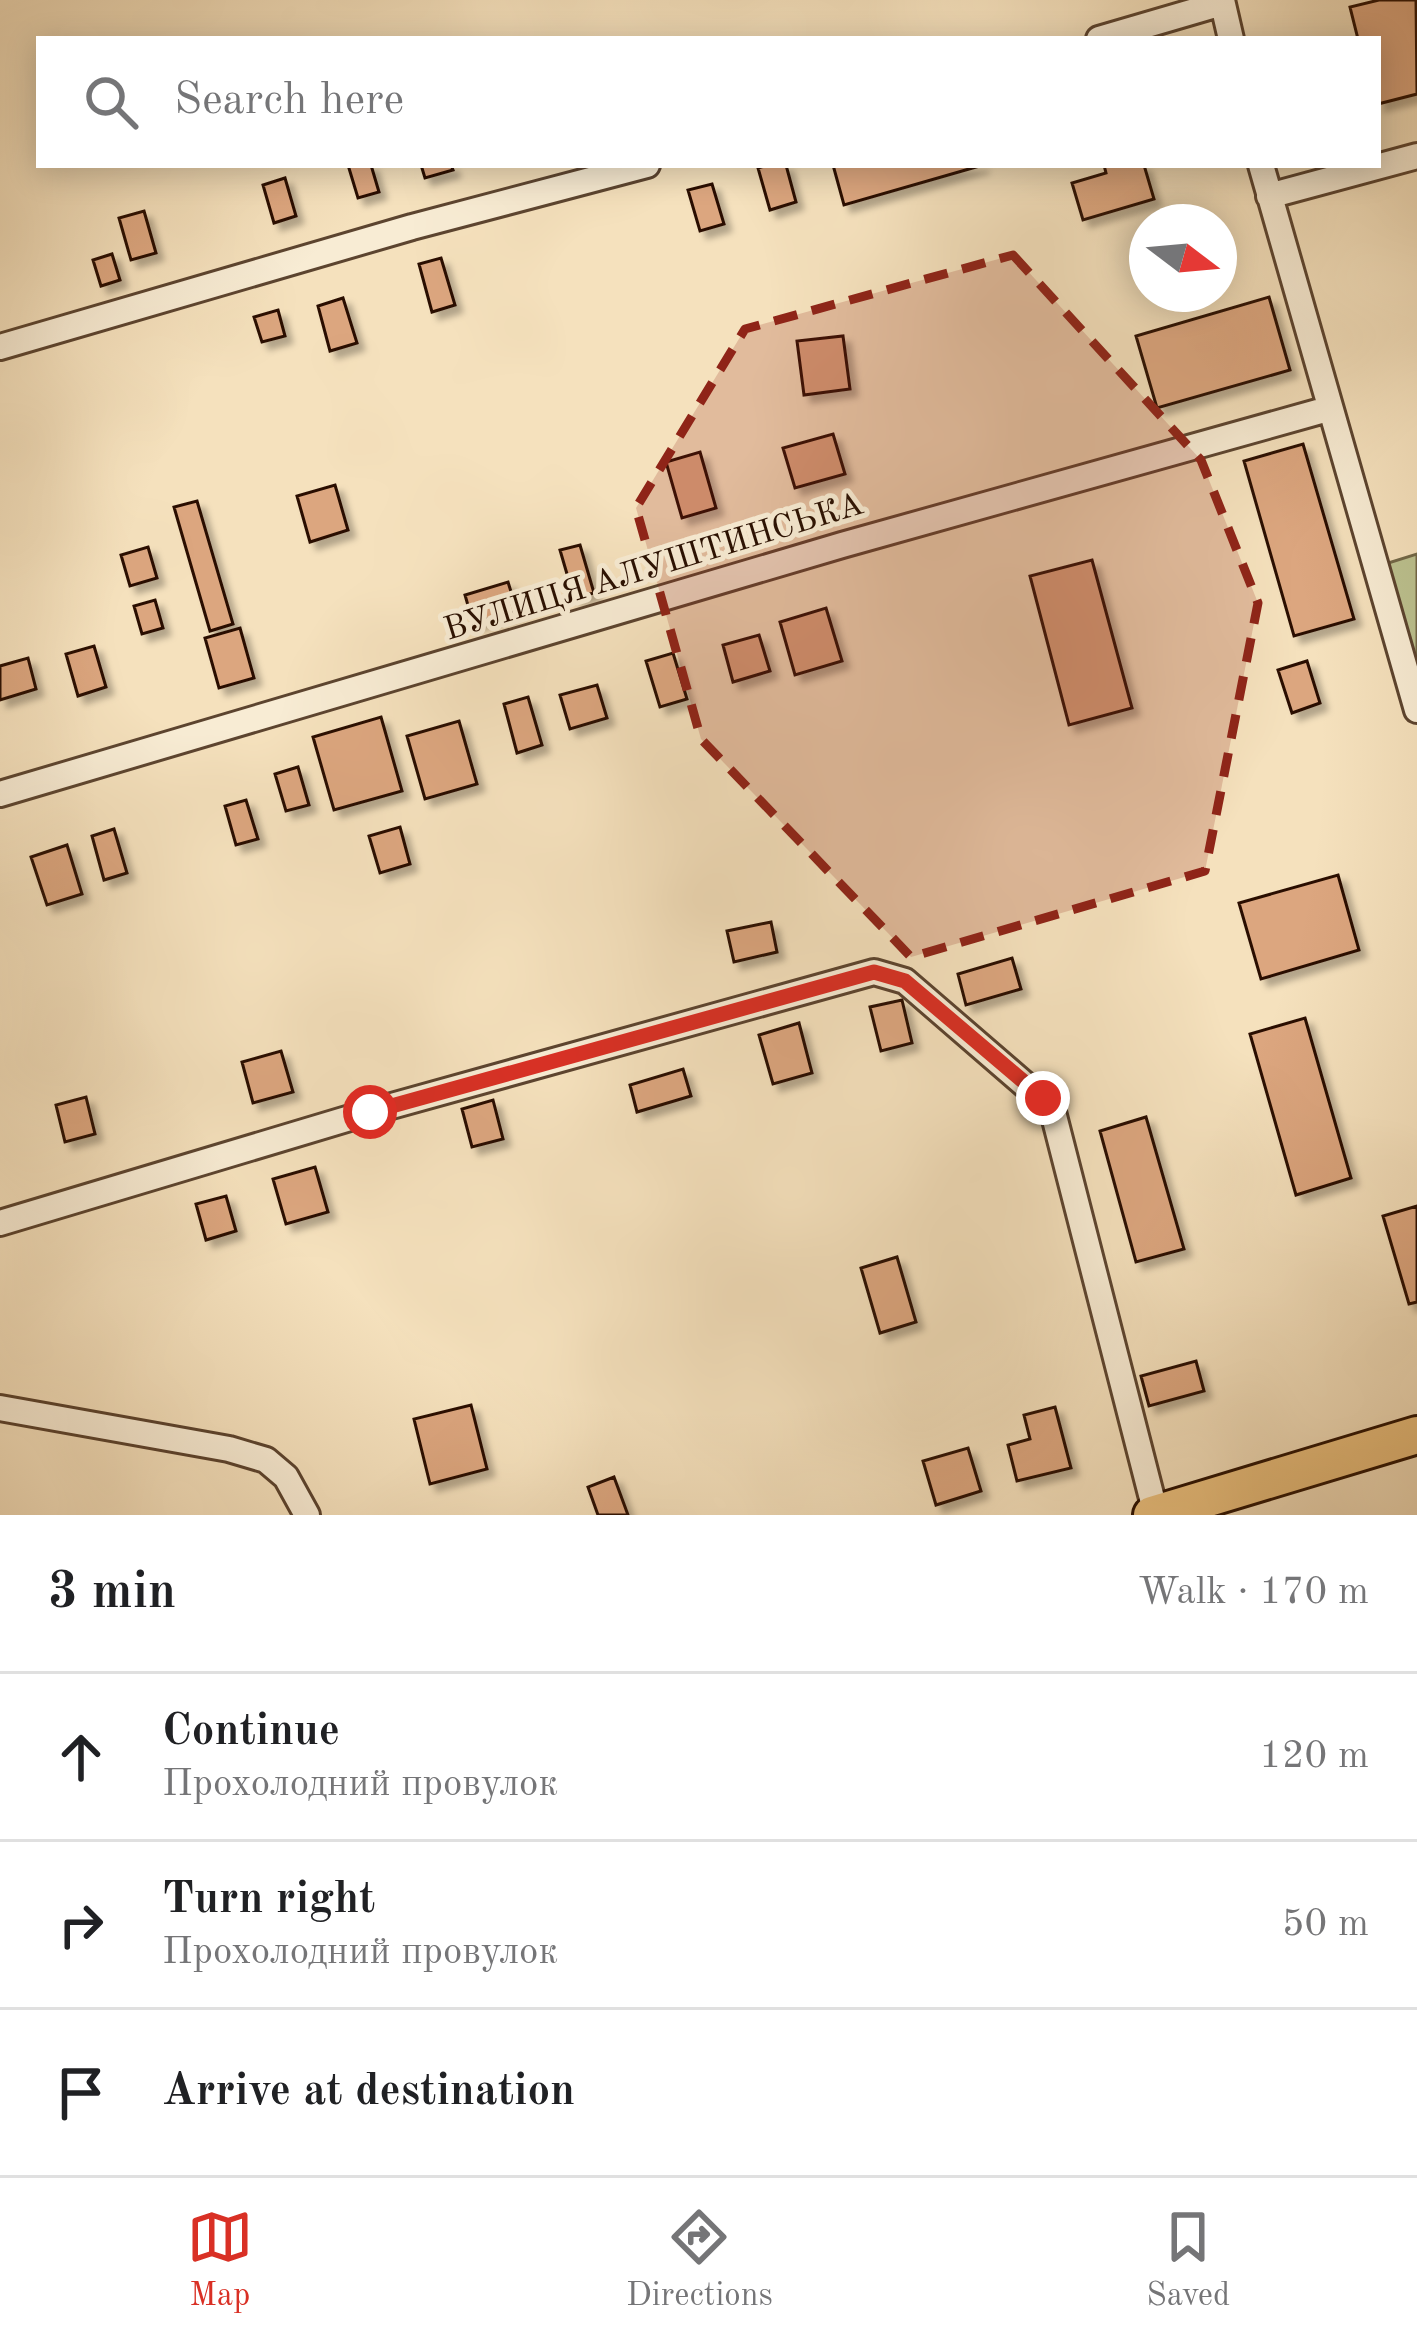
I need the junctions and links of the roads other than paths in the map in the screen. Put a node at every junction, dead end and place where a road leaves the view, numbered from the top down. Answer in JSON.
{"nodes":[{"id":1,"x":1222,"y":2,"type":"edge"},
{"id":2,"x":1109,"y":36,"type":"edge"},
{"id":3,"x":1230,"y":36,"type":"edge"},
{"id":4,"x":1417,"y":156,"type":"edge"},
{"id":5,"x":1381,"y":166,"type":"edge"},
{"id":6,"x":636,"y":168,"type":"edge"},
{"id":7,"x":1263,"y":168,"type":"edge"},
{"id":8,"x":1373,"y":168,"type":"edge"},
{"id":9,"x":1269,"y":196,"type":"junction"},
{"id":10,"x":0,"y":347,"type":"edge"},
{"id":11,"x":1328,"y":409,"type":"junction"},
{"id":12,"x":1417,"y":710,"type":"edge"},
{"id":13,"x":0,"y":794,"type":"edge"},
{"id":14,"x":0,"y":1223,"type":"edge"},
{"id":15,"x":0,"y":1408,"type":"edge"},
{"id":16,"x":1417,"y":1435,"type":"edge"},
{"id":17,"x":1154,"y":1514,"type":"edge"},
{"id":18,"x":307,"y":1515,"type":"edge"}],
"edges":[{"from":1,"to":2,"type":"street"},
{"from":1,"to":3,"type":"street"},
{"from":4,"to":5,"type":"street"},
{"from":6,"to":10,"type":"street"},
{"from":7,"to":9,"type":"street"},
{"from":8,"to":9,"type":"street"},
{"from":9,"to":11,"type":"street"},
{"from":11,"to":12,"type":"street"},
{"from":11,"to":13,"type":"street","name":"ВУЛИЦЯ АЛУШТИНСЬКА"},
{"from":14,"to":17,"type":"street"},
{"from":15,"to":18,"type":"street"},
{"from":16,"to":17,"type":"main road"}]}
